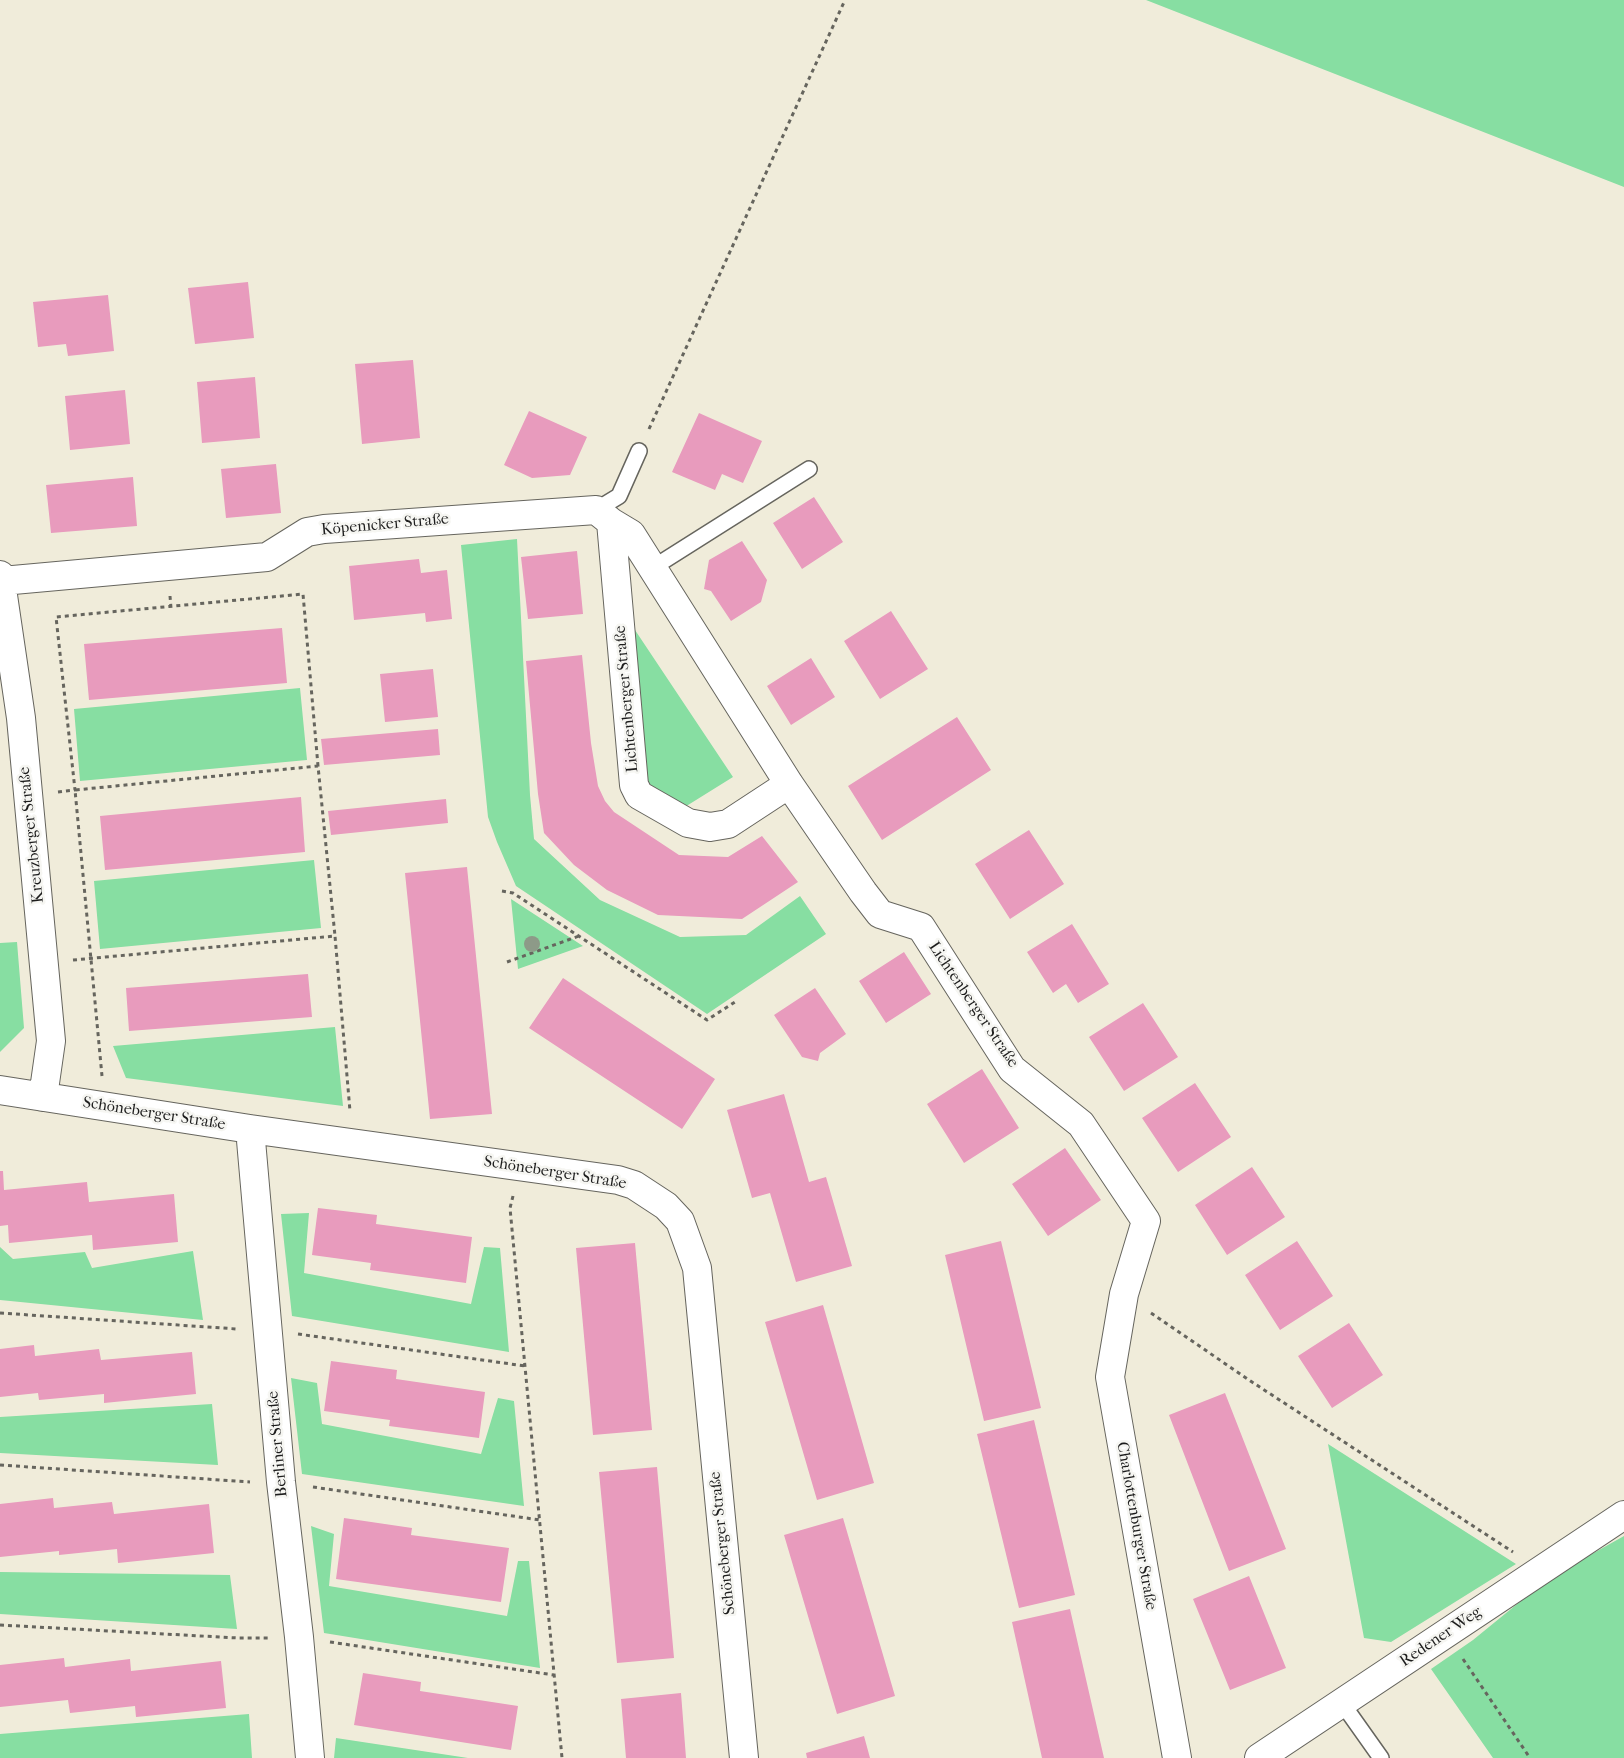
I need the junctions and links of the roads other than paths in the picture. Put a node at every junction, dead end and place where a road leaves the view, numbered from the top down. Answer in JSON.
{"nodes":[{"id":1,"x":639,"y":451,"type":"road end"},
{"id":2,"x":809,"y":469,"type":"dead end"},
{"id":3,"x":604,"y":516,"type":"junction"},
{"id":4,"x":654,"y":567,"type":"junction"},
{"id":5,"x":1,"y":578,"type":"edge"},
{"id":6,"x":788,"y":784,"type":"junction"},
{"id":7,"x":0,"y":1090,"type":"edge"},
{"id":8,"x":43,"y":1097,"type":"junction"},
{"id":9,"x":250,"y":1130,"type":"junction"},
{"id":10,"x":1124,"y":1294,"type":"joint"},
{"id":11,"x":1624,"y":1515,"type":"edge"},
{"id":12,"x":1342,"y":1703,"type":"junction"},
{"id":13,"x":310,"y":1758,"type":"edge"},
{"id":14,"x":744,"y":1758,"type":"edge"},
{"id":15,"x":1177,"y":1758,"type":"edge"},
{"id":16,"x":1259,"y":1758,"type":"edge"},
{"id":17,"x":1381,"y":1758,"type":"edge"}],
"edges":[{"from":1,"to":3,"type":"lane"},
{"from":2,"to":4,"type":"lane"},
{"from":3,"to":4,"type":"street","name":"Lichtenberger Straße"},
{"from":3,"to":5,"type":"street","name":"Köpenicker Straße"},
{"from":3,"to":6,"type":"street","name":"Lichtenberger Straße"},
{"from":4,"to":6,"type":"street","name":"Lichtenberger Straße"},
{"from":5,"to":8,"type":"street","name":"Kreuzberger Straße"},
{"from":6,"to":10,"type":"street","name":"Lichtenberger Straße"},
{"from":7,"to":8,"type":"street","name":"Schöneberger Straße"},
{"from":8,"to":9,"type":"street","name":"Schöneberger Straße"},
{"from":9,"to":13,"type":"street","name":"Berliner Straße"},
{"from":9,"to":14,"type":"street","name":"Schöneberger Straße"},
{"from":10,"to":15,"type":"street","name":"Charlottenburger Straße"},
{"from":11,"to":12,"type":"street","name":"Redener Weg"},
{"from":12,"to":16,"type":"street","name":"Redener Weg"},
{"from":12,"to":17,"type":"lane"}]}
